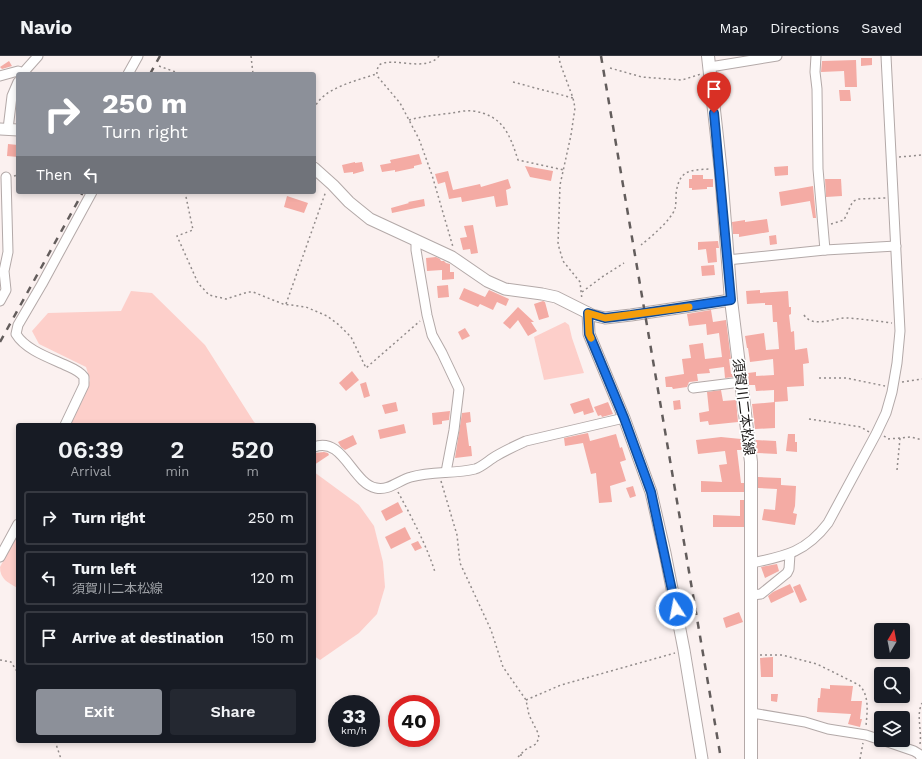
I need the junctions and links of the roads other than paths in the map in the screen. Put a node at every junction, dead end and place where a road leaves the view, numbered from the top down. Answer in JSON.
{"nodes":[{"id":1,"x":38,"y":56,"type":"edge"},
{"id":2,"x":138,"y":56,"type":"edge"},
{"id":3,"x":776,"y":56,"type":"edge"},
{"id":4,"x":816,"y":56,"type":"edge"},
{"id":5,"x":886,"y":56,"type":"edge"},
{"id":6,"x":709,"y":65,"type":"edge"},
{"id":7,"x":20,"y":72,"type":"edge"},
{"id":8,"x":24,"y":72,"type":"edge"},
{"id":9,"x":129,"y":72,"type":"edge"},
{"id":10,"x":0,"y":76,"type":"edge"},
{"id":11,"x":16,"y":87,"type":"edge"},
{"id":12,"x":8,"y":129,"type":"edge"},
{"id":13,"x":316,"y":170,"type":"edge"},
{"id":14,"x":6,"y":177,"type":"dead end"},
{"id":15,"x":91,"y":194,"type":"edge"},
{"id":16,"x":416,"y":240,"type":"junction"},
{"id":17,"x":896,"y":246,"type":"junction"},
{"id":18,"x":825,"y":250,"type":"junction"},
{"id":19,"x":727,"y":260,"type":"junction"},
{"id":20,"x":731,"y":300,"type":"junction"},
{"id":21,"x":0,"y":301,"type":"edge"},
{"id":22,"x":584,"y":311,"type":"junction"},
{"id":23,"x":741,"y":382,"type":"junction"},
{"id":24,"x":693,"y":388,"type":"dead end"},
{"id":25,"x":624,"y":418,"type":"junction"},
{"id":26,"x":66,"y":423,"type":"edge"},
{"id":27,"x":316,"y":447,"type":"edge"},
{"id":28,"x":446,"y":472,"type":"junction"},
{"id":29,"x":16,"y":528,"type":"edge"},
{"id":30,"x":790,"y":554,"type":"junction"},
{"id":31,"x":0,"y":557,"type":"edge"},
{"id":32,"x":752,"y":564,"type":"junction"},
{"id":33,"x":752,"y":595,"type":"junction"},
{"id":34,"x":752,"y":714,"type":"junction"},
{"id":35,"x":874,"y":738,"type":"edge"},
{"id":36,"x":899,"y":747,"type":"edge"},
{"id":37,"x":920,"y":756,"type":"edge"},
{"id":38,"x":702,"y":759,"type":"edge"},
{"id":39,"x":752,"y":759,"type":"edge"}],
"edges":[{"from":1,"to":8,"type":"street"},
{"from":2,"to":9,"type":"street"},
{"from":3,"to":6,"type":"street"},
{"from":4,"to":18,"type":"street"},
{"from":5,"to":17,"type":"street"},
{"from":6,"to":19,"type":"main road","name":"須賀川二本松線"},
{"from":7,"to":10,"type":"street"},
{"from":11,"to":12,"type":"street"},
{"from":13,"to":16,"type":"street"},
{"from":14,"to":21,"type":"street"},
{"from":15,"to":26,"type":"street"},
{"from":16,"to":22,"type":"street"},
{"from":16,"to":28,"type":"street"},
{"from":17,"to":18,"type":"street"},
{"from":17,"to":30,"type":"street"},
{"from":18,"to":19,"type":"street"},
{"from":19,"to":20,"type":"main road","name":"須賀川二本松線"},
{"from":20,"to":22,"type":"street"},
{"from":20,"to":23,"type":"main road","name":"須賀川二本松線"},
{"from":22,"to":25,"type":"street"},
{"from":23,"to":24,"type":"street"},
{"from":23,"to":32,"type":"main road","name":"須賀川二本松線"},
{"from":25,"to":28,"type":"street"},
{"from":25,"to":38,"type":"street"},
{"from":27,"to":28,"type":"street"},
{"from":29,"to":31,"type":"street"},
{"from":30,"to":32,"type":"street"},
{"from":30,"to":33,"type":"street"},
{"from":32,"to":33,"type":"main road","name":"須賀川二本松線"},
{"from":33,"to":34,"type":"main road","name":"須賀川二本松線"},
{"from":34,"to":35,"type":"street"},
{"from":34,"to":39,"type":"main road","name":"須賀川二本松線"},
{"from":36,"to":37,"type":"street"}]}
